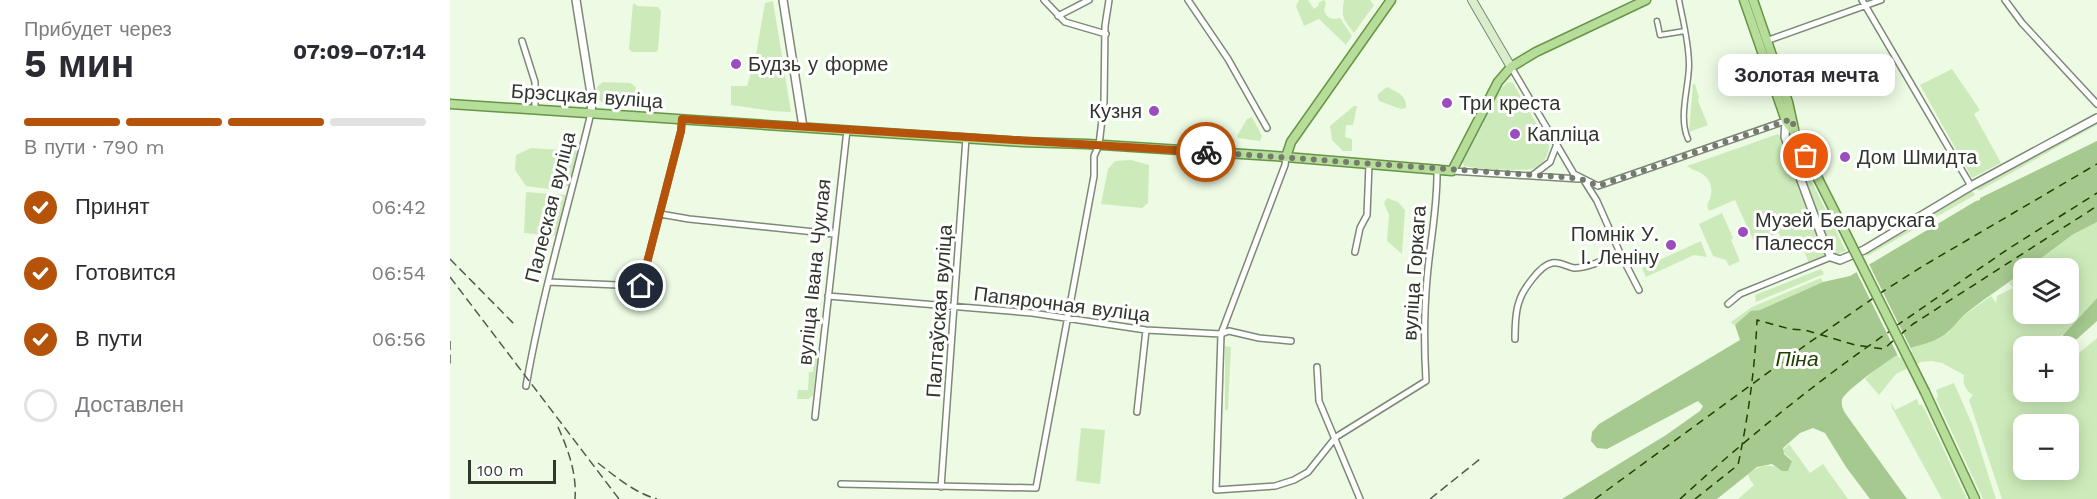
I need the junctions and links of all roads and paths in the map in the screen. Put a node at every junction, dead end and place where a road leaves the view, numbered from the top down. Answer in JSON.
{"nodes":[{"id":1,"x":576,"y":0,"type":"edge"},
{"id":2,"x":783,"y":0,"type":"edge"},
{"id":3,"x":1044,"y":0,"type":"edge"},
{"id":4,"x":1089,"y":0,"type":"edge"},
{"id":5,"x":1109,"y":0,"type":"edge"},
{"id":6,"x":1188,"y":0,"type":"edge"},
{"id":7,"x":1391,"y":0,"type":"edge"},
{"id":8,"x":1472,"y":0,"type":"edge"},
{"id":9,"x":1646,"y":0,"type":"edge"},
{"id":10,"x":1679,"y":0,"type":"edge"},
{"id":11,"x":1744,"y":0,"type":"edge"},
{"id":12,"x":1753,"y":0,"type":"edge"},
{"id":13,"x":1881,"y":0,"type":"edge"},
{"id":14,"x":2005,"y":0,"type":"edge"},
{"id":15,"x":1864,"y":3,"type":"edge"},
{"id":16,"x":1058,"y":16,"type":"junction"},
{"id":17,"x":1657,"y":21,"type":"dead end"},
{"id":18,"x":1685,"y":31,"type":"junction"},
{"id":19,"x":1106,"y":34,"type":"junction"},
{"id":20,"x":522,"y":41,"type":"dead end"},
{"id":21,"x":1763,"y":42,"type":"junction"},
{"id":22,"x":1511,"y":67,"type":"junction"},
{"id":23,"x":450,"y":104,"type":"edge"},
{"id":24,"x":2097,"y":104,"type":"edge"},
{"id":25,"x":535,"y":109,"type":"junction"},
{"id":26,"x":591,"y":113,"type":"junction"},
{"id":27,"x":2097,"y":118,"type":"edge"},
{"id":28,"x":682,"y":119,"type":"junction"},
{"id":29,"x":1789,"y":120,"type":"junction"},
{"id":30,"x":803,"y":127,"type":"junction"},
{"id":31,"x":1267,"y":128,"type":"dead end"},
{"id":32,"x":847,"y":130,"type":"junction"},
{"id":33,"x":966,"y":138,"type":"junction"},
{"id":34,"x":1688,"y":139,"type":"dead end"},
{"id":35,"x":1557,"y":144,"type":"junction"},
{"id":36,"x":1099,"y":145,"type":"junction"},
{"id":37,"x":1286,"y":157,"type":"junction"},
{"id":38,"x":1369,"y":164,"type":"junction"},
{"id":39,"x":1437,"y":168,"type":"junction"},
{"id":40,"x":1452,"y":171,"type":"junction"},
{"id":41,"x":1531,"y":176,"type":"junction"},
{"id":42,"x":1584,"y":180,"type":"junction"},
{"id":43,"x":1971,"y":186,"type":"junction"},
{"id":44,"x":660,"y":214,"type":"junction"},
{"id":45,"x":834,"y":234,"type":"junction"},
{"id":46,"x":1355,"y":252,"type":"dead end"},
{"id":47,"x":1620,"y":254,"type":"junction"},
{"id":48,"x":1830,"y":257,"type":"junction"},
{"id":49,"x":548,"y":282,"type":"junction"},
{"id":50,"x":1639,"y":290,"type":"dead end"},
{"id":51,"x":828,"y":296,"type":"junction"},
{"id":52,"x":1728,"y":304,"type":"dead end"},
{"id":53,"x":955,"y":307,"type":"junction"},
{"id":54,"x":1069,"y":319,"type":"junction"},
{"id":55,"x":1146,"y":330,"type":"junction"},
{"id":56,"x":1221,"y":334,"type":"junction"},
{"id":57,"x":1515,"y":339,"type":"dead end"},
{"id":58,"x":1291,"y":341,"type":"dead end"},
{"id":59,"x":1317,"y":367,"type":"dead end"},
{"id":60,"x":526,"y":386,"type":"dead end"},
{"id":61,"x":1137,"y":412,"type":"dead end"},
{"id":62,"x":816,"y":417,"type":"dead end"},
{"id":63,"x":1336,"y":437,"type":"junction"},
{"id":64,"x":841,"y":484,"type":"dead end"},
{"id":65,"x":941,"y":487,"type":"junction"},
{"id":66,"x":1360,"y":499,"type":"edge"},
{"id":67,"x":1975,"y":499,"type":"edge"}],
"edges":[{"from":1,"to":26,"type":"street","name":"Палеская вуліца"},
{"from":2,"to":30,"type":"street"},
{"from":3,"to":16,"type":"street"},
{"from":4,"to":16,"type":"street"},
{"from":5,"to":19,"type":"street"},
{"from":6,"to":31,"type":"street"},
{"from":7,"to":37,"type":"main road"},
{"from":8,"to":22,"type":"main road"},
{"from":9,"to":22,"type":"main road"},
{"from":10,"to":18,"type":"street"},
{"from":11,"to":21,"type":"main road"},
{"from":12,"to":21,"type":"main road"},
{"from":13,"to":15,"type":"street"},
{"from":14,"to":24,"type":"street"},
{"from":15,"to":21,"type":"street"},
{"from":15,"to":43,"type":"street"},
{"from":16,"to":19,"type":"street"},
{"from":17,"to":18,"type":"street"},
{"from":18,"to":34,"type":"street"},
{"from":19,"to":36,"type":"street"},
{"from":20,"to":25,"type":"street"},
{"from":21,"to":29,"type":"main road"},
{"from":22,"to":35,"type":"street"},
{"from":22,"to":40,"type":"main road"},
{"from":23,"to":25,"type":"main road","name":"Брэсцкая вуліца"},
{"from":25,"to":26,"type":"main road","name":"Брэсцкая вуліца"},
{"from":26,"to":28,"type":"main road","name":"Брэсцкая вуліца"},
{"from":26,"to":49,"type":"street","name":"Палеская вуліца"},
{"from":27,"to":43,"type":"street"},
{"from":28,"to":30,"type":"main road","name":"Брэсцкая вуліца"},
{"from":28,"to":44,"type":"street"},
{"from":29,"to":42,"type":"street","name":"Брэсцкая вуліца"},
{"from":29,"to":48,"type":"street"},
{"from":29,"to":67,"type":"main road","bridge":true},
{"from":30,"to":32,"type":"main road","name":"Брэсцкая вуліца"},
{"from":32,"to":33,"type":"main road","name":"Брэсцкая вуліца"},
{"from":32,"to":45,"type":"street","name":"вуліца Івана Чуклая"},
{"from":33,"to":36,"type":"main road","name":"Брэсцкая вуліца"},
{"from":33,"to":53,"type":"street","name":"Палтаўская вуліца"},
{"from":35,"to":41,"type":"street"},
{"from":35,"to":42,"type":"street"},
{"from":36,"to":37,"type":"main road","name":"Брэсцкая вуліца"},
{"from":36,"to":54,"type":"street"},
{"from":37,"to":38,"type":"main road","name":"Брэсцкая вуліца"},
{"from":37,"to":56,"type":"street"},
{"from":38,"to":39,"type":"main road","name":"Брэсцкая вуліца"},
{"from":38,"to":46,"type":"street"},
{"from":39,"to":40,"type":"main road","name":"Брэсцкая вуліца"},
{"from":39,"to":63,"type":"street","name":"вуліца Горкага"},
{"from":40,"to":41,"type":"street","name":"Брэсцкая вуліца"},
{"from":41,"to":42,"type":"street","name":"Брэсцкая вуліца"},
{"from":42,"to":47,"type":"street"},
{"from":43,"to":48,"type":"street"},
{"from":44,"to":45,"type":"street"},
{"from":44,"to":49,"type":"street"},
{"from":45,"to":51,"type":"street","name":"вуліца Івана Чуклая"},
{"from":47,"to":50,"type":"street"},
{"from":47,"to":57,"type":"street"},
{"from":48,"to":52,"type":"street"},
{"from":49,"to":60,"type":"street","name":"Палеская вуліца"},
{"from":51,"to":53,"type":"street","name":"Папярочная вуліца"},
{"from":51,"to":62,"type":"street","name":"вуліца Івана Чуклая"},
{"from":53,"to":54,"type":"street","name":"Папярочная вуліца"},
{"from":53,"to":65,"type":"street","name":"Палтаўская вуліца"},
{"from":54,"to":55,"type":"street","name":"Папярочная вуліца"},
{"from":54,"to":65,"type":"street"},
{"from":55,"to":56,"type":"street","name":"Папярочная вуліца"},
{"from":55,"to":61,"type":"street"},
{"from":56,"to":58,"type":"street","name":"Папярочная вуліца"},
{"from":56,"to":63,"type":"street"},
{"from":59,"to":63,"type":"street"},
{"from":63,"to":66,"type":"street"},
{"from":64,"to":65,"type":"street"}]}
